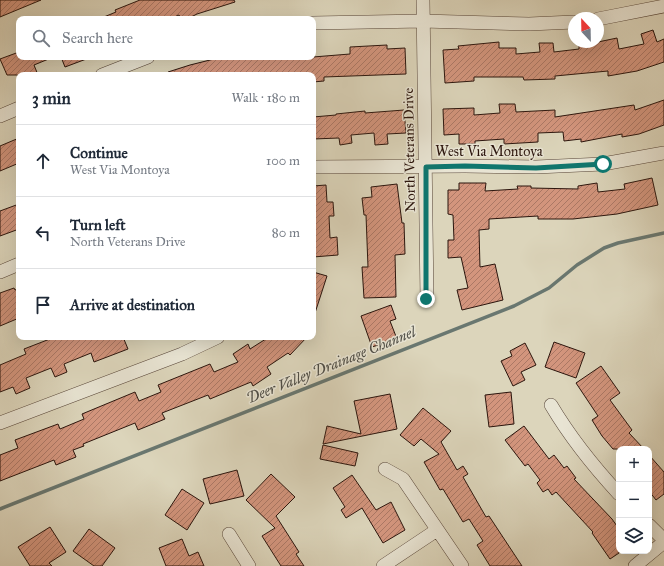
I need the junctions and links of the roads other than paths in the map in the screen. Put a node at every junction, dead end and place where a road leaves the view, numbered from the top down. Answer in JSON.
{"nodes":[{"id":1,"x":423,"y":0,"type":"edge"},
{"id":2,"x":664,"y":6,"type":"edge"},
{"id":3,"x":604,"y":18,"type":"edge"},
{"id":4,"x":423,"y":21,"type":"junction"},
{"id":5,"x":568,"y":22,"type":"edge"},
{"id":6,"x":316,"y":23,"type":"edge"},
{"id":7,"x":140,"y":60,"type":"edge"},
{"id":8,"x":110,"y":72,"type":"edge"},
{"id":9,"x":16,"y":109,"type":"edge"},
{"id":10,"x":0,"y":116,"type":"edge"},
{"id":11,"x":664,"y":153,"type":"edge"},
{"id":12,"x":316,"y":167,"type":"edge"},
{"id":13,"x":426,"y":167,"type":"junction"},
{"id":14,"x":16,"y":265,"type":"edge"},
{"id":15,"x":0,"y":272,"type":"edge"},
{"id":16,"x":426,"y":299,"type":"dead end"},
{"id":17,"x":212,"y":340,"type":"edge"},
{"id":18,"x":551,"y":406,"type":"dead end"},
{"id":19,"x":0,"y":423,"type":"edge"},
{"id":20,"x":385,"y":469,"type":"dead end"},
{"id":21,"x":616,"y":491,"type":"edge"},
{"id":22,"x":652,"y":528,"type":"edge"},
{"id":23,"x":437,"y":530,"type":"junction"},
{"id":24,"x":229,"y":534,"type":"dead end"},
{"id":25,"x":664,"y":541,"type":"edge"},
{"id":26,"x":249,"y":566,"type":"edge"},
{"id":27,"x":383,"y":566,"type":"edge"},
{"id":28,"x":462,"y":566,"type":"edge"},
{"id":29,"x":635,"y":566,"type":"edge"}],
"edges":[{"from":1,"to":4,"type":"street","name":"North Veterans Drive"},
{"from":2,"to":3,"type":"street"},
{"from":4,"to":5,"type":"street"},
{"from":4,"to":6,"type":"street"},
{"from":4,"to":13,"type":"street","name":"North Veterans Drive"},
{"from":7,"to":8,"type":"street"},
{"from":9,"to":10,"type":"street"},
{"from":11,"to":13,"type":"street","name":"West Via Montoya"},
{"from":12,"to":13,"type":"street","name":"West Via Montoya"},
{"from":13,"to":16,"type":"street","name":"North Veterans Drive"},
{"from":14,"to":15,"type":"street"},
{"from":17,"to":19,"type":"street"},
{"from":18,"to":21,"type":"street"},
{"from":20,"to":23,"type":"street"},
{"from":22,"to":25,"type":"street"},
{"from":23,"to":27,"type":"street"},
{"from":23,"to":28,"type":"street"},
{"from":24,"to":26,"type":"street"},
{"from":25,"to":29,"type":"street"}]}
